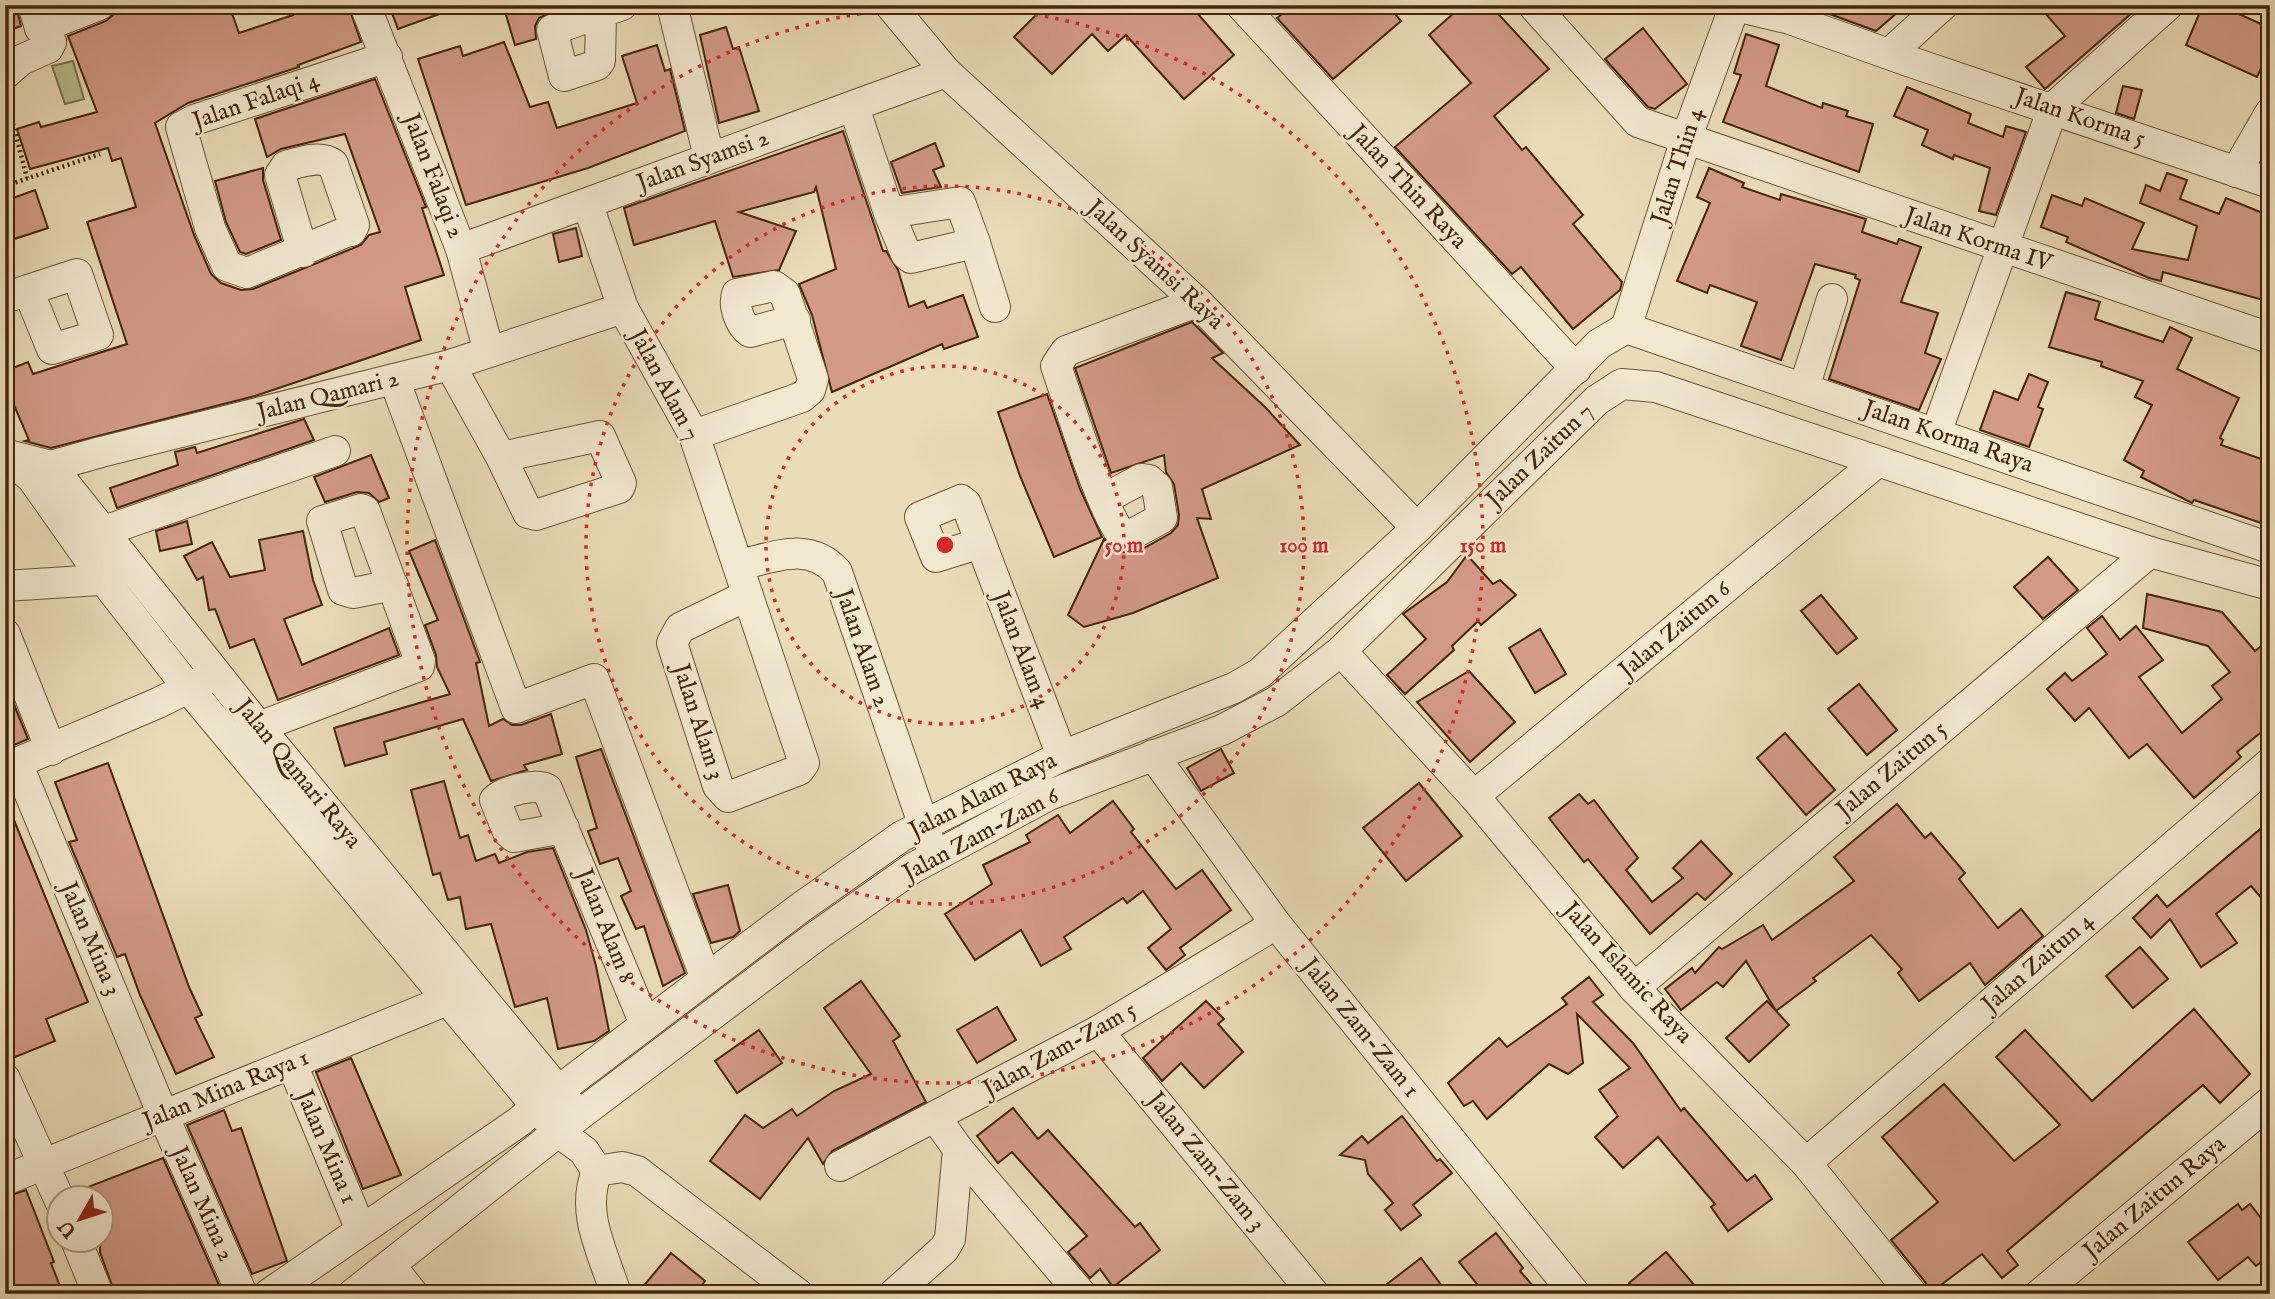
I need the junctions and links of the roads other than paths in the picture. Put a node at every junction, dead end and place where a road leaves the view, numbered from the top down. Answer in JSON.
{"nodes":[{"id":1,"x":99,"y":5,"type":"edge"},
{"id":2,"x":365,"y":5,"type":"edge"},
{"id":3,"x":672,"y":5,"type":"edge"},
{"id":4,"x":890,"y":5,"type":"edge"},
{"id":5,"x":1241,"y":5,"type":"edge"},
{"id":6,"x":1533,"y":5,"type":"edge"},
{"id":7,"x":1943,"y":5,"type":"edge"},
{"id":8,"x":2168,"y":5,"type":"edge"},
{"id":9,"x":1735,"y":6,"type":"edge"},
{"id":10,"x":1785,"y":12,"type":"edge"},
{"id":11,"x":36,"y":17,"type":"edge"},
{"id":12,"x":1890,"y":53,"type":"junction"},
{"id":13,"x":387,"y":57,"type":"junction"},
{"id":14,"x":946,"y":72,"type":"junction"},
{"id":15,"x":5,"y":74,"type":"edge"},
{"id":16,"x":854,"y":107,"type":"junction"},
{"id":17,"x":2053,"y":108,"type":"junction"},
{"id":18,"x":2270,"y":113,"type":"edge"},
{"id":19,"x":1686,"y":139,"type":"junction"},
{"id":20,"x":709,"y":157,"type":"junction"},
{"id":21,"x":2236,"y":172,"type":"junction"},
{"id":22,"x":2270,"y":183,"type":"edge"},
{"id":23,"x":588,"y":205,"type":"junction"},
{"id":24,"x":889,"y":213,"type":"junction"},
{"id":25,"x":975,"y":243,"type":"junction"},
{"id":26,"x":2002,"y":248,"type":"junction"},
{"id":27,"x":461,"y":249,"type":"junction"},
{"id":28,"x":303,"y":252,"type":"dead end"},
{"id":29,"x":1832,"y":299,"type":"dead end"},
{"id":30,"x":1197,"y":302,"type":"junction"},
{"id":31,"x":995,"y":307,"type":"dead end"},
{"id":32,"x":623,"y":308,"type":"junction"},
{"id":33,"x":794,"y":320,"type":"dead end"},
{"id":34,"x":1626,"y":328,"type":"junction"},
{"id":35,"x":2270,"y":338,"type":"edge"},
{"id":36,"x":489,"y":352,"type":"junction"},
{"id":37,"x":450,"y":365,"type":"junction"},
{"id":38,"x":1576,"y":369,"type":"junction"},
{"id":39,"x":394,"y":379,"type":"junction"},
{"id":40,"x":1804,"y":388,"type":"junction"},
{"id":41,"x":1936,"y":433,"type":"junction"},
{"id":42,"x":694,"y":435,"type":"junction"},
{"id":43,"x":335,"y":451,"type":"dead end"},
{"id":44,"x":5,"y":455,"type":"edge"},
{"id":45,"x":501,"y":457,"type":"dead end"},
{"id":46,"x":1876,"y":463,"type":"junction"},
{"id":47,"x":41,"y":472,"type":"junction"},
{"id":48,"x":1104,"y":499,"type":"dead end"},
{"id":49,"x":1418,"y":528,"type":"junction"},
{"id":50,"x":981,"y":543,"type":"dead end"},
{"id":51,"x":2270,"y":548,"type":"edge"},
{"id":52,"x":119,"y":550,"type":"junction"},
{"id":53,"x":2150,"y":552,"type":"junction"},
{"id":54,"x":738,"y":565,"type":"junction"},
{"id":55,"x":5,"y":569,"type":"edge"},
{"id":56,"x":97,"y":569,"type":"junction"},
{"id":57,"x":393,"y":585,"type":"dead end"},
{"id":58,"x":5,"y":586,"type":"edge"},
{"id":59,"x":2270,"y":586,"type":"edge"},
{"id":60,"x":748,"y":595,"type":"junction"},
{"id":61,"x":5,"y":634,"type":"edge"},
{"id":62,"x":1341,"y":651,"type":"junction"},
{"id":63,"x":216,"y":673,"type":"junction"},
{"id":64,"x":189,"y":690,"type":"junction"},
{"id":65,"x":258,"y":726,"type":"junction"},
{"id":66,"x":231,"y":739,"type":"junction"},
{"id":67,"x":51,"y":750,"type":"junction"},
{"id":68,"x":1153,"y":755,"type":"junction"},
{"id":69,"x":1062,"y":756,"type":"junction"},
{"id":70,"x":2270,"y":763,"type":"edge"},
{"id":71,"x":11,"y":765,"type":"edge"},
{"id":72,"x":1474,"y":796,"type":"junction"},
{"id":73,"x":922,"y":824,"type":"junction"},
{"id":74,"x":564,"y":828,"type":"dead end"},
{"id":75,"x":936,"y":855,"type":"junction"},
{"id":76,"x":1276,"y":924,"type":"junction"},
{"id":77,"x":706,"y":979,"type":"junction"},
{"id":78,"x":1634,"y":988,"type":"junction"},
{"id":79,"x":460,"y":995,"type":"junction"},
{"id":80,"x":645,"y":1024,"type":"junction"},
{"id":81,"x":1098,"y":1031,"type":"junction"},
{"id":82,"x":292,"y":1064,"type":"junction"},
{"id":83,"x":5,"y":1079,"type":"edge"},
{"id":84,"x":548,"y":1098,"type":"junction"},
{"id":85,"x":2270,"y":1102,"type":"edge"},
{"id":86,"x":163,"y":1115,"type":"junction"},
{"id":87,"x":936,"y":1118,"type":"junction"},
{"id":88,"x":568,"y":1123,"type":"junction"},
{"id":89,"x":958,"y":1149,"type":"junction"},
{"id":90,"x":591,"y":1161,"type":"junction"},
{"id":91,"x":1806,"y":1163,"type":"junction"},
{"id":92,"x":44,"y":1164,"type":"junction"},
{"id":93,"x":840,"y":1166,"type":"dead end"},
{"id":94,"x":5,"y":1180,"type":"edge"},
{"id":95,"x":53,"y":1184,"type":"edge"},
{"id":96,"x":361,"y":1230,"type":"junction"},
{"id":97,"x":82,"y":1254,"type":"edge"},
{"id":98,"x":390,"y":1265,"type":"junction"},
{"id":99,"x":99,"y":1294,"type":"edge"},
{"id":100,"x":242,"y":1294,"type":"edge"},
{"id":101,"x":269,"y":1294,"type":"edge"},
{"id":102,"x":353,"y":1294,"type":"edge"},
{"id":103,"x":413,"y":1294,"type":"edge"},
{"id":104,"x":616,"y":1294,"type":"edge"},
{"id":105,"x":798,"y":1294,"type":"edge"},
{"id":106,"x":894,"y":1294,"type":"edge"},
{"id":107,"x":1081,"y":1294,"type":"edge"},
{"id":108,"x":1314,"y":1294,"type":"edge"},
{"id":109,"x":1575,"y":1294,"type":"edge"},
{"id":110,"x":1912,"y":1294,"type":"edge"},
{"id":111,"x":2040,"y":1294,"type":"edge"}],
"edges":[{"from":1,"to":11,"type":"street"},
{"from":2,"to":13,"type":"street","name":"Jalan Falaqi 2"},
{"from":3,"to":20,"type":"street"},
{"from":4,"to":14,"type":"street","name":"Jalan Syamsi Raya"},
{"from":5,"to":38,"type":"street","name":"Jalan Thin Raya"},
{"from":6,"to":19,"type":"street","name":"Jalan Korma IV"},
{"from":7,"to":12,"type":"street"},
{"from":8,"to":17,"type":"street"},
{"from":9,"to":10,"type":"street","name":"Jalan Korma 5"},
{"from":9,"to":19,"type":"street","name":"Jalan Thin 4"},
{"from":10,"to":12,"type":"street","name":"Jalan Korma 5"},
{"from":11,"to":15,"type":"street"},
{"from":12,"to":17,"type":"street","name":"Jalan Korma 5"},
{"from":13,"to":27,"type":"street","name":"Jalan Falaqi 2"},
{"from":13,"to":28,"type":"street","name":"Jalan Falaqi 4"},
{"from":14,"to":16,"type":"street","name":"Jalan Syamsi 2"},
{"from":14,"to":30,"type":"street","name":"Jalan Syamsi Raya"},
{"from":16,"to":20,"type":"street","name":"Jalan Syamsi 2"},
{"from":16,"to":24,"type":"street"},
{"from":17,"to":21,"type":"street","name":"Jalan Korma 5"},
{"from":17,"to":26,"type":"street"},
{"from":18,"to":21,"type":"street"},
{"from":19,"to":26,"type":"street","name":"Jalan Korma IV"},
{"from":19,"to":34,"type":"street","name":"Jalan Thin 4"},
{"from":20,"to":23,"type":"street","name":"Jalan Syamsi 2"},
{"from":21,"to":22,"type":"street","name":"Jalan Korma 5"},
{"from":23,"to":27,"type":"street","name":"Jalan Syamsi 2"},
{"from":23,"to":32,"type":"street","name":"Jalan Alam 7"},
{"from":24,"to":25,"type":"street"},
{"from":24,"to":25,"type":"street"},
{"from":25,"to":31,"type":"street"},
{"from":26,"to":35,"type":"street","name":"Jalan Korma IV"},
{"from":26,"to":41,"type":"street"},
{"from":27,"to":36,"type":"street","name":"Jalan Falaqi 2"},
{"from":29,"to":40,"type":"street"},
{"from":30,"to":48,"type":"street"},
{"from":30,"to":49,"type":"street","name":"Jalan Syamsi Raya"},
{"from":32,"to":36,"type":"street","name":"Jalan Qamari 2"},
{"from":32,"to":42,"type":"street","name":"Jalan Alam 7"},
{"from":33,"to":42,"type":"street"},
{"from":34,"to":38,"type":"street","name":"Jalan Alam Raya"},
{"from":34,"to":40,"type":"street","name":"Jalan Korma Raya"},
{"from":36,"to":37,"type":"street","name":"Jalan Qamari 2"},
{"from":37,"to":39,"type":"street","name":"Jalan Qamari 2"},
{"from":37,"to":45,"type":"street"},
{"from":38,"to":49,"type":"street","name":"Jalan Alam Raya"},
{"from":39,"to":47,"type":"street","name":"Jalan Qamari 2"},
{"from":39,"to":77,"type":"street"},
{"from":40,"to":41,"type":"street","name":"Jalan Korma Raya"},
{"from":41,"to":51,"type":"street","name":"Jalan Korma Raya"},
{"from":42,"to":54,"type":"street","name":"Jalan Alam 7"},
{"from":43,"to":52,"type":"street"},
{"from":44,"to":47,"type":"street"},
{"from":46,"to":53,"type":"street"},
{"from":46,"to":62,"type":"street","name":"Jalan Zaitun 7"},
{"from":46,"to":72,"type":"street","name":"Jalan Zaitun 6"},
{"from":47,"to":52,"type":"street","name":"Jalan Qamari Raya"},
{"from":47,"to":56,"type":"street","name":"Jalan Qamari Raya"},
{"from":49,"to":69,"type":"street","name":"Jalan Alam Raya"},
{"from":50,"to":69,"type":"street","name":"Jalan Alam 4"},
{"from":52,"to":56,"type":"street"},
{"from":52,"to":63,"type":"street","name":"Jalan Qamari Raya"},
{"from":53,"to":59,"type":"street"},
{"from":53,"to":78,"type":"street","name":"Jalan Zaitun 5"},
{"from":54,"to":60,"type":"street","name":"Jalan Alam 3"},
{"from":54,"to":73,"type":"street","name":"Jalan Alam 2"},
{"from":55,"to":56,"type":"street"},
{"from":56,"to":58,"type":"street"},
{"from":56,"to":64,"type":"street","name":"Jalan Qamari Raya"},
{"from":57,"to":65,"type":"street"},
{"from":60,"to":60,"type":"street","name":"Jalan Alam 3"},
{"from":61,"to":67,"type":"street"},
{"from":62,"to":68,"type":"street","name":"Jalan Zam-Zam 6"},
{"from":62,"to":72,"type":"street","name":"Jalan Islamic Raya"},
{"from":63,"to":64,"type":"street"},
{"from":63,"to":65,"type":"street","name":"Jalan Qamari Raya"},
{"from":64,"to":66,"type":"street","name":"Jalan Qamari Raya"},
{"from":64,"to":67,"type":"street"},
{"from":65,"to":66,"type":"street"},
{"from":65,"to":79,"type":"street","name":"Jalan Qamari Raya"},
{"from":66,"to":79,"type":"street","name":"Jalan Qamari Raya"},
{"from":67,"to":71,"type":"street"},
{"from":68,"to":75,"type":"street","name":"Jalan Zam-Zam 6"},
{"from":68,"to":76,"type":"street","name":"Jalan Zam-Zam 1"},
{"from":69,"to":73,"type":"street","name":"Jalan Alam Raya"},
{"from":70,"to":91,"type":"street","name":"Jalan Zaitun 4"},
{"from":71,"to":86,"type":"street","name":"Jalan Mina 3"},
{"from":72,"to":78,"type":"street","name":"Jalan Islamic Raya"},
{"from":73,"to":75,"type":"street","name":"Jalan Alam 2"},
{"from":73,"to":77,"type":"street","name":"Jalan Alam Raya"},
{"from":74,"to":80,"type":"street","name":"Jalan Alam 8"},
{"from":75,"to":88,"type":"street","name":"Jalan Zam-Zam 6"},
{"from":76,"to":81,"type":"street","name":"Jalan Zam-Zam 5"},
{"from":76,"to":109,"type":"street","name":"Jalan Zam-Zam 1"},
{"from":77,"to":80,"type":"street","name":"Jalan Alam Raya"},
{"from":78,"to":91,"type":"street","name":"Jalan Islamic Raya"},
{"from":79,"to":82,"type":"street","name":"Jalan Mina Raya 1"},
{"from":79,"to":84,"type":"street","name":"Jalan Qamari Raya"},
{"from":80,"to":84,"type":"street","name":"Jalan Alam Raya"},
{"from":81,"to":87,"type":"street","name":"Jalan Zam-Zam 5"},
{"from":81,"to":108,"type":"street","name":"Jalan Zam-Zam 3"},
{"from":82,"to":86,"type":"street","name":"Jalan Mina Raya 1"},
{"from":82,"to":96,"type":"street","name":"Jalan Mina 1"},
{"from":83,"to":92,"type":"street"},
{"from":84,"to":88,"type":"street","name":"Jalan Qamari Raya"},
{"from":84,"to":96,"type":"street","name":"Jalan Alam Raya"},
{"from":85,"to":111,"type":"street","name":"Jalan Zaitun Raya"},
{"from":86,"to":92,"type":"street","name":"Jalan Mina Raya 1"},
{"from":86,"to":100,"type":"street","name":"Jalan Mina 2"},
{"from":87,"to":89,"type":"street"},
{"from":87,"to":93,"type":"street","name":"Jalan Zam-Zam 5"},
{"from":88,"to":90,"type":"street","name":"Jalan Qamari Raya"},
{"from":88,"to":98,"type":"street","name":"Jalan Zam-Zam 6"},
{"from":89,"to":106,"type":"street"},
{"from":89,"to":107,"type":"street"},
{"from":90,"to":104,"type":"street"},
{"from":90,"to":105,"type":"street"},
{"from":91,"to":110,"type":"street","name":"Jalan Islamic Raya"},
{"from":92,"to":94,"type":"street","name":"Jalan Mina Raya 1"},
{"from":92,"to":95,"type":"street"},
{"from":96,"to":101,"type":"street","name":"Jalan Alam Raya"},
{"from":97,"to":99,"type":"street"},
{"from":98,"to":102,"type":"street","name":"Jalan Zam-Zam 6"},
{"from":98,"to":103,"type":"street"}]}
